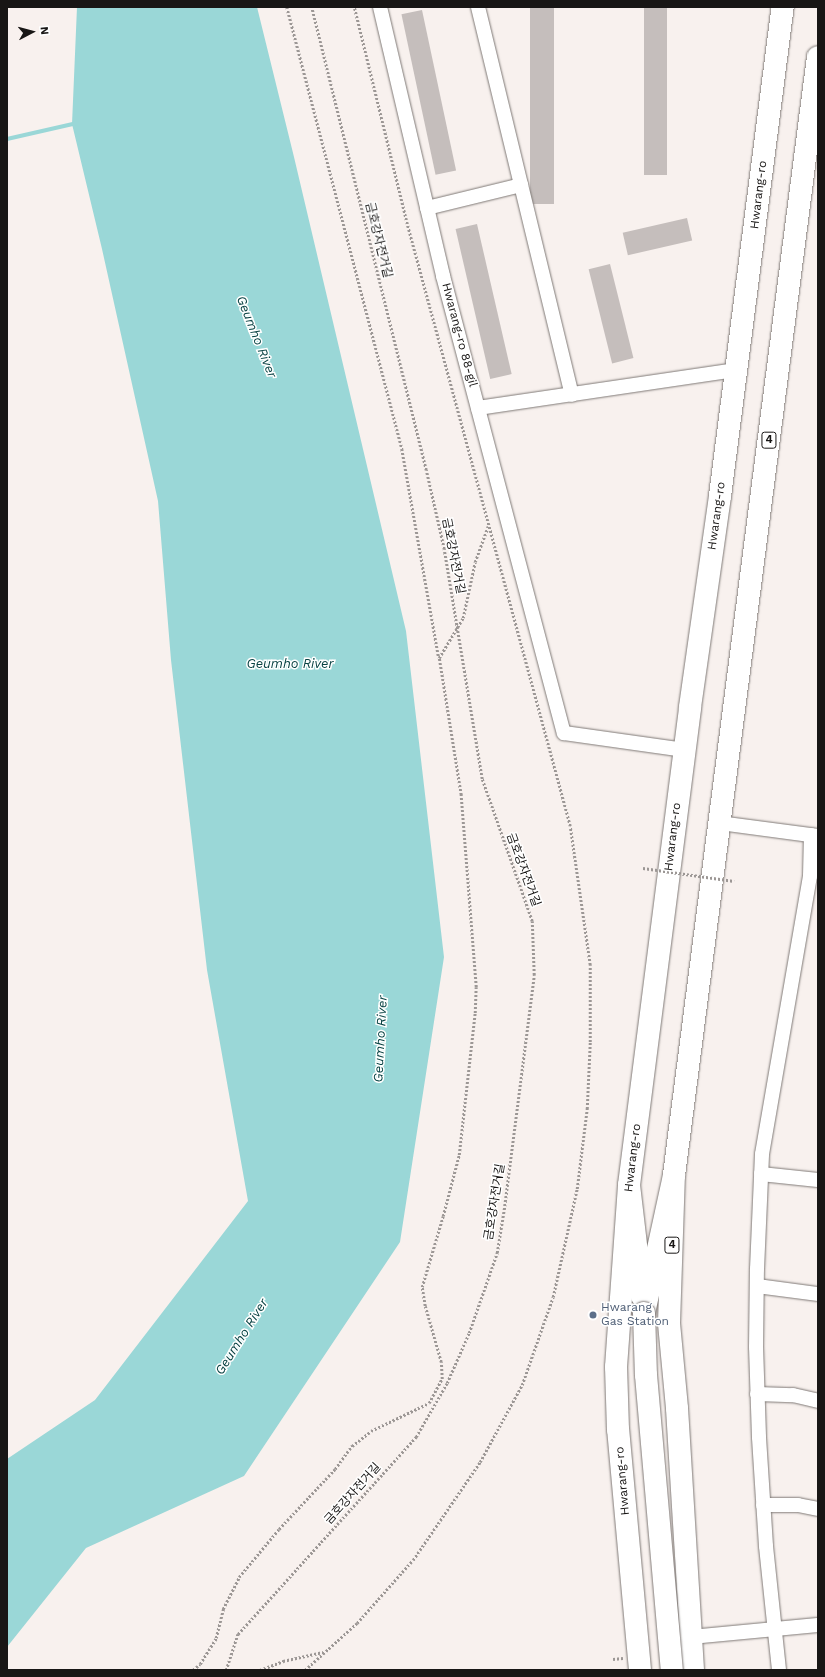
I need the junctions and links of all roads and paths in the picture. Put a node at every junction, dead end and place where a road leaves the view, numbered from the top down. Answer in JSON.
{"nodes":[{"id":1,"x":287,"y":7,"type":"edge"},
{"id":2,"x":311,"y":7,"type":"edge"},
{"id":3,"x":354,"y":7,"type":"edge"},
{"id":4,"x":380,"y":7,"type":"edge"},
{"id":5,"x":478,"y":7,"type":"edge"},
{"id":6,"x":783,"y":7,"type":"edge"},
{"id":7,"x":818,"y":57,"type":"edge"},
{"id":8,"x":521,"y":185,"type":"junction"},
{"id":9,"x":427,"y":208,"type":"junction"},
{"id":10,"x":736,"y":370,"type":"junction"},
{"id":11,"x":572,"y":394,"type":"junction"},
{"id":12,"x":478,"y":408,"type":"junction"},
{"id":13,"x":488,"y":526,"type":"junction"},
{"id":14,"x":458,"y":629,"type":"junction"},
{"id":15,"x":439,"y":658,"type":"junction"},
{"id":16,"x":684,"y":750,"type":"junction"},
{"id":17,"x":720,"y":823,"type":"junction"},
{"id":18,"x":814,"y":836,"type":"edge"},
{"id":19,"x":643,"y":868,"type":"dead end"},
{"id":20,"x":734,"y":881,"type":"dead end"},
{"id":21,"x":761,"y":1174,"type":"junction"},
{"id":22,"x":674,"y":1175,"type":"junction"},
{"id":23,"x":818,"y":1180,"type":"edge"},
{"id":24,"x":629,"y":1185,"type":"junction"},
{"id":25,"x":757,"y":1286,"type":"junction"},
{"id":26,"x":818,"y":1294,"type":"edge"},
{"id":27,"x":644,"y":1313,"type":"junction"},
{"id":28,"x":757,"y":1394,"type":"junction"},
{"id":29,"x":818,"y":1401,"type":"edge"},
{"id":30,"x":763,"y":1505,"type":"junction"},
{"id":31,"x":818,"y":1509,"type":"edge"},
{"id":32,"x":818,"y":1625,"type":"edge"},
{"id":33,"x":776,"y":1629,"type":"junction"},
{"id":34,"x":690,"y":1637,"type":"junction"},
{"id":35,"x":325,"y":1652,"type":"junction"},
{"id":36,"x":193,"y":1670,"type":"edge"},
{"id":37,"x":226,"y":1670,"type":"edge"},
{"id":38,"x":260,"y":1670,"type":"edge"},
{"id":39,"x":305,"y":1670,"type":"edge"},
{"id":40,"x":640,"y":1670,"type":"edge"},
{"id":41,"x":672,"y":1670,"type":"edge"},
{"id":42,"x":693,"y":1670,"type":"edge"},
{"id":43,"x":779,"y":1670,"type":"edge"}],
"edges":[{"from":1,"to":15,"type":"path"},
{"from":2,"to":14,"type":"path","name":"금호강자전거길"},
{"from":3,"to":13,"type":"path"},
{"from":4,"to":9,"type":"street","name":"Hwarang-ro 88-gil"},
{"from":5,"to":8,"type":"street"},
{"from":6,"to":10,"type":"main road","name":"Hwarang-ro"},
{"from":7,"to":17,"type":"main road","number":"4"},
{"from":8,"to":9,"type":"street"},
{"from":8,"to":11,"type":"street"},
{"from":9,"to":12,"type":"street","name":"Hwarang-ro 88-gil"},
{"from":10,"to":11,"type":"street"},
{"from":10,"to":16,"type":"main road","name":"Hwarang-ro"},
{"from":11,"to":12,"type":"street"},
{"from":12,"to":16,"type":"street","name":"Hwarang-ro 88-gil"},
{"from":13,"to":14,"type":"path"},
{"from":13,"to":35,"type":"path"},
{"from":14,"to":15,"type":"path"},
{"from":14,"to":37,"type":"path","name":"금호강자전거길"},
{"from":15,"to":36,"type":"path"},
{"from":16,"to":24,"type":"main road","name":"Hwarang-ro"},
{"from":17,"to":18,"type":"street"},
{"from":17,"to":22,"type":"main road","number":"4"},
{"from":18,"to":21,"type":"street"},
{"from":19,"to":20,"type":"path","bridge":true},
{"from":21,"to":23,"type":"street"},
{"from":21,"to":25,"type":"street"},
{"from":22,"to":27,"type":"main road"},
{"from":22,"to":34,"type":"main road","number":"4"},
{"from":24,"to":27,"type":"main road"},
{"from":24,"to":40,"type":"main road","name":"Hwarang-ro"},
{"from":25,"to":26,"type":"street"},
{"from":25,"to":28,"type":"street"},
{"from":27,"to":41,"type":"main road","bridge":true},
{"from":28,"to":29,"type":"street"},
{"from":28,"to":30,"type":"street"},
{"from":30,"to":31,"type":"street"},
{"from":30,"to":33,"type":"street"},
{"from":32,"to":33,"type":"street"},
{"from":33,"to":34,"type":"street"},
{"from":33,"to":43,"type":"street"},
{"from":34,"to":42,"type":"main road","number":"4"},
{"from":35,"to":38,"type":"path"},
{"from":35,"to":39,"type":"path"}]}
